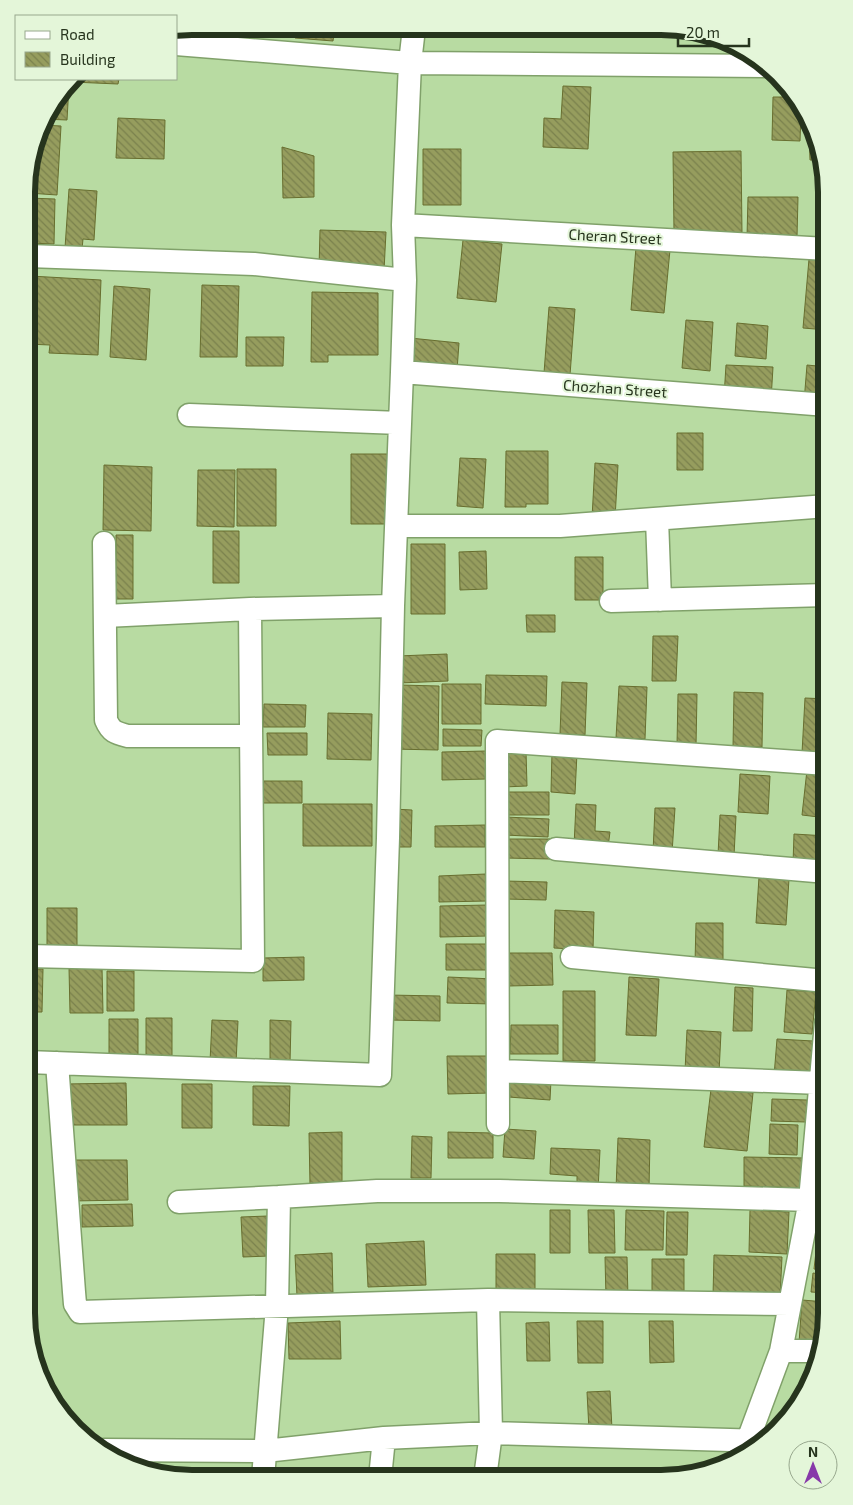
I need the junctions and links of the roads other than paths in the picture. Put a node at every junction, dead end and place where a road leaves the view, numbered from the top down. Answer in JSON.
{"nodes":[{"id":1,"x":413,"y":35,"type":"edge"},
{"id":2,"x":178,"y":44,"type":"edge"},
{"id":3,"x":410,"y":62,"type":"junction"},
{"id":4,"x":754,"y":66,"type":"edge"},
{"id":5,"x":403,"y":225,"type":"junction"},
{"id":6,"x":818,"y":248,"type":"edge"},
{"id":7,"x":35,"y":256,"type":"edge"},
{"id":8,"x":405,"y":280,"type":"junction"},
{"id":9,"x":402,"y":372,"type":"junction"},
{"id":10,"x":818,"y":405,"type":"edge"},
{"id":11,"x":189,"y":415,"type":"dead end"},
{"id":12,"x":400,"y":423,"type":"junction"},
{"id":13,"x":818,"y":507,"type":"edge"},
{"id":14,"x":657,"y":519,"type":"junction"},
{"id":15,"x":397,"y":526,"type":"junction"},
{"id":16,"x":104,"y":543,"type":"dead end"},
{"id":17,"x":818,"y":595,"type":"edge"},
{"id":18,"x":660,"y":600,"type":"junction"},
{"id":19,"x":611,"y":601,"type":"dead end"},
{"id":20,"x":392,"y":606,"type":"junction"},
{"id":21,"x":250,"y":609,"type":"junction"},
{"id":22,"x":105,"y":616,"type":"junction"},
{"id":23,"x":251,"y":736,"type":"junction"},
{"id":24,"x":818,"y":763,"type":"edge"},
{"id":25,"x":556,"y":849,"type":"dead end"},
{"id":26,"x":818,"y":871,"type":"edge"},
{"id":27,"x":35,"y":956,"type":"edge"},
{"id":28,"x":572,"y":957,"type":"dead end"},
{"id":29,"x":818,"y":980,"type":"edge"},
{"id":30,"x":35,"y":1062,"type":"edge"},
{"id":31,"x":57,"y":1063,"type":"junction"},
{"id":32,"x":498,"y":1071,"type":"junction"},
{"id":33,"x":818,"y":1083,"type":"edge"},
{"id":34,"x":498,"y":1124,"type":"dead end"},
{"id":35,"x":818,"y":1143,"type":"edge"},
{"id":36,"x":279,"y":1197,"type":"junction"},
{"id":37,"x":810,"y":1200,"type":"junction"},
{"id":38,"x":178,"y":1202,"type":"dead end"},
{"id":39,"x":488,"y":1300,"type":"junction"},
{"id":40,"x":790,"y":1304,"type":"junction"},
{"id":41,"x":277,"y":1306,"type":"junction"},
{"id":42,"x":780,"y":1351,"type":"junction"},
{"id":43,"x":813,"y":1351,"type":"edge"},
{"id":44,"x":491,"y":1433,"type":"junction"},
{"id":45,"x":384,"y":1438,"type":"junction"},
{"id":46,"x":755,"y":1440,"type":"edge"},
{"id":47,"x":747,"y":1445,"type":"edge"},
{"id":48,"x":115,"y":1450,"type":"edge"},
{"id":49,"x":265,"y":1450,"type":"junction"},
{"id":50,"x":264,"y":1470,"type":"edge"},
{"id":51,"x":381,"y":1470,"type":"edge"},
{"id":52,"x":487,"y":1470,"type":"edge"}],
"edges":[{"from":1,"to":3,"type":"street"},
{"from":2,"to":3,"type":"street"},
{"from":3,"to":4,"type":"street"},
{"from":3,"to":5,"type":"street"},
{"from":5,"to":6,"type":"street","name":"Cheran Street"},
{"from":5,"to":8,"type":"street"},
{"from":7,"to":8,"type":"street"},
{"from":8,"to":9,"type":"street"},
{"from":9,"to":10,"type":"street","name":"Chozhan Street"},
{"from":9,"to":12,"type":"street"},
{"from":11,"to":12,"type":"street"},
{"from":12,"to":15,"type":"street"},
{"from":13,"to":14,"type":"street"},
{"from":14,"to":15,"type":"street"},
{"from":14,"to":18,"type":"street"},
{"from":15,"to":20,"type":"street"},
{"from":16,"to":22,"type":"street"},
{"from":17,"to":18,"type":"street"},
{"from":18,"to":19,"type":"street"},
{"from":20,"to":21,"type":"street"},
{"from":20,"to":31,"type":"street"},
{"from":21,"to":22,"type":"street"},
{"from":21,"to":23,"type":"street"},
{"from":22,"to":23,"type":"street"},
{"from":23,"to":27,"type":"street"},
{"from":24,"to":32,"type":"street"},
{"from":25,"to":26,"type":"street"},
{"from":28,"to":29,"type":"street"},
{"from":30,"to":31,"type":"street"},
{"from":31,"to":41,"type":"street"},
{"from":32,"to":33,"type":"street"},
{"from":32,"to":34,"type":"street"},
{"from":35,"to":37,"type":"street"},
{"from":36,"to":37,"type":"street"},
{"from":36,"to":38,"type":"street"},
{"from":36,"to":41,"type":"street"},
{"from":37,"to":40,"type":"street"},
{"from":39,"to":40,"type":"street"},
{"from":39,"to":41,"type":"street"},
{"from":39,"to":44,"type":"street"},
{"from":40,"to":42,"type":"street"},
{"from":41,"to":49,"type":"street"},
{"from":42,"to":43,"type":"street"},
{"from":42,"to":46,"type":"street"},
{"from":44,"to":45,"type":"street"},
{"from":44,"to":47,"type":"street"},
{"from":44,"to":52,"type":"street"},
{"from":45,"to":49,"type":"street"},
{"from":45,"to":51,"type":"street"},
{"from":48,"to":49,"type":"street"},
{"from":49,"to":50,"type":"street"}]}
